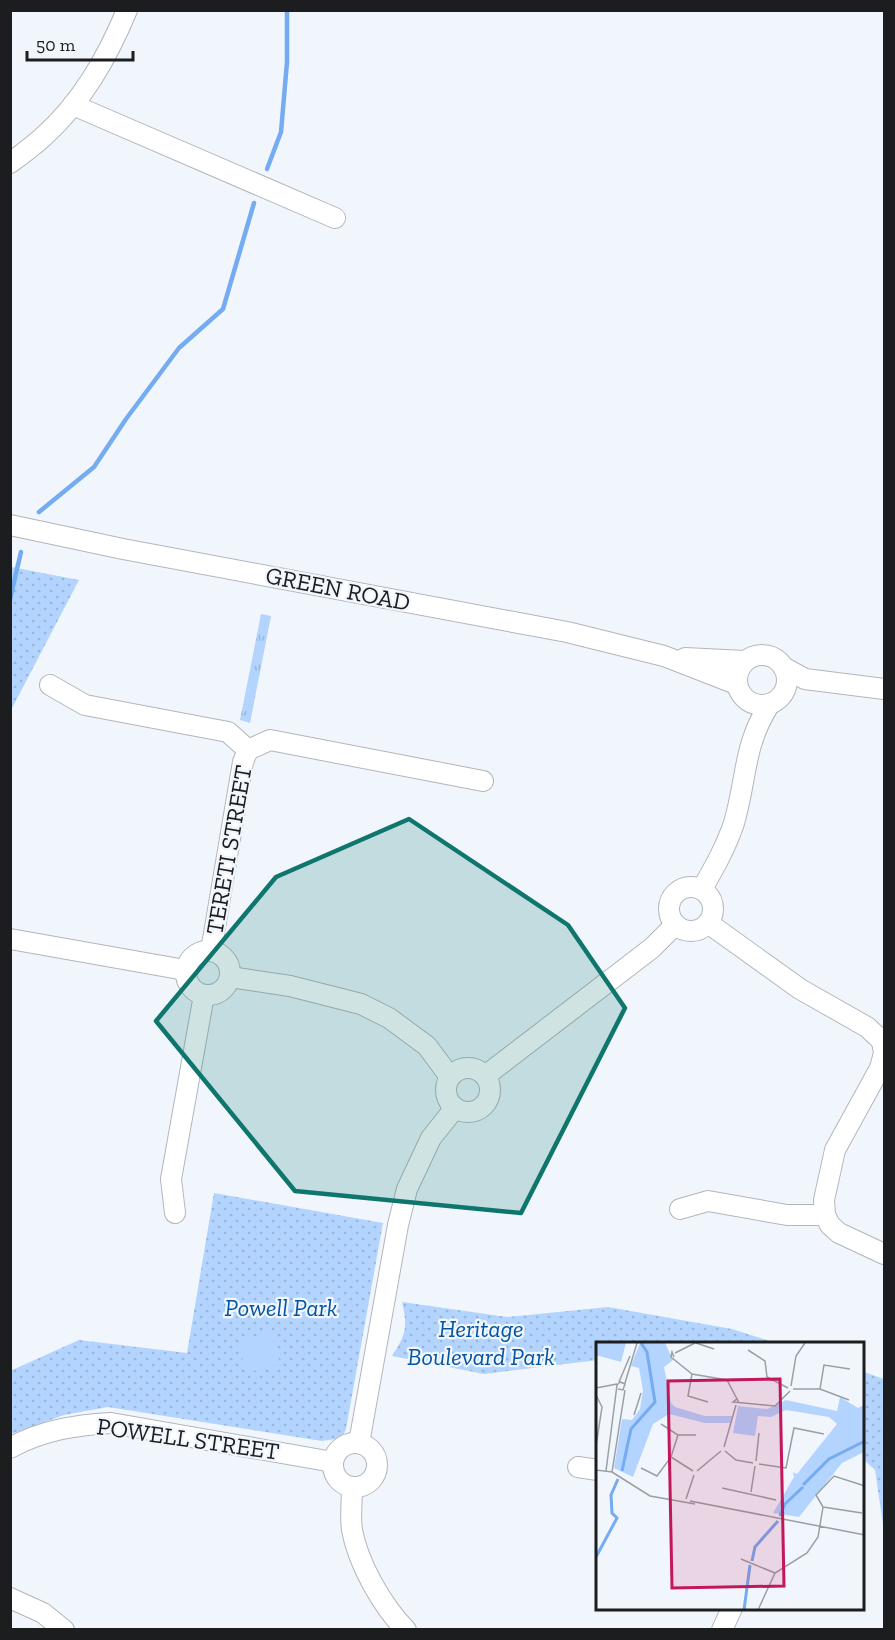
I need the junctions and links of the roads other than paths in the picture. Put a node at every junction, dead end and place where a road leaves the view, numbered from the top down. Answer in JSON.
{"nodes":[{"id":1,"x":127,"y":10,"type":"edge"},
{"id":2,"x":73,"y":105,"type":"junction"},
{"id":3,"x":10,"y":163,"type":"edge"},
{"id":4,"x":335,"y":219,"type":"dead end"},
{"id":5,"x":10,"y":525,"type":"edge"},
{"id":6,"x":664,"y":656,"type":"junction"},
{"id":7,"x":745,"y":661,"type":"junction"},
{"id":8,"x":783,"y":667,"type":"junction"},
{"id":9,"x":850,"y":684,"type":"junction"},
{"id":10,"x":50,"y":685,"type":"dead end"},
{"id":11,"x":885,"y":689,"type":"edge"},
{"id":12,"x":740,"y":691,"type":"junction"},
{"id":13,"x":775,"y":700,"type":"junction"},
{"id":14,"x":248,"y":750,"type":"junction"},
{"id":15,"x":748,"y":750,"type":"junction"},
{"id":16,"x":483,"y":781,"type":"dead end"},
{"id":17,"x":702,"y":889,"type":"junction"},
{"id":18,"x":708,"y":923,"type":"junction"},
{"id":19,"x":675,"y":925,"type":"junction"},
{"id":20,"x":10,"y":939,"type":"edge"},
{"id":21,"x":212,"y":951,"type":"junction"},
{"id":22,"x":185,"y":970,"type":"junction"},
{"id":23,"x":230,"y":977,"type":"junction"},
{"id":24,"x":204,"y":995,"type":"junction"},
{"id":25,"x":883,"y":1040,"type":"edge"},
{"id":26,"x":485,"y":1076,"type":"junction"},
{"id":27,"x":450,"y":1077,"type":"junction"},
{"id":28,"x":455,"y":1108,"type":"junction"},
{"id":29,"x":680,"y":1209,"type":"dead end"},
{"id":30,"x":175,"y":1213,"type":"dead end"},
{"id":31,"x":825,"y":1215,"type":"junction"},
{"id":32,"x":885,"y":1254,"type":"edge"},
{"id":33,"x":359,"y":1443,"type":"junction"},
{"id":34,"x":10,"y":1448,"type":"edge"},
{"id":35,"x":333,"y":1462,"type":"junction"},
{"id":36,"x":578,"y":1467,"type":"dead end"},
{"id":37,"x":596,"y":1470,"type":"edge"},
{"id":38,"x":352,"y":1487,"type":"junction"},
{"id":39,"x":10,"y":1598,"type":"edge"},
{"id":40,"x":731,"y":1610,"type":"edge"},
{"id":41,"x":64,"y":1629,"type":"edge"},
{"id":42,"x":406,"y":1629,"type":"edge"},
{"id":43,"x":722,"y":1629,"type":"edge"}],
"edges":[{"from":1,"to":2,"type":"street"},
{"from":2,"to":3,"type":"street"},
{"from":2,"to":4,"type":"street"},
{"from":5,"to":6,"type":"street","name":"GREEN ROAD"},
{"from":6,"to":7,"type":"street","name":"GREEN ROAD"},
{"from":6,"to":12,"type":"street","name":"GREEN ROAD"},
{"from":7,"to":8,"type":"street"},
{"from":7,"to":12,"type":"street"},
{"from":8,"to":9,"type":"street"},
{"from":8,"to":13,"type":"street"},
{"from":9,"to":11,"type":"street"},
{"from":9,"to":13,"type":"street"},
{"from":10,"to":14,"type":"street"},
{"from":12,"to":13,"type":"street"},
{"from":12,"to":15,"type":"street"},
{"from":13,"to":15,"type":"street"},
{"from":14,"to":16,"type":"street"},
{"from":14,"to":21,"type":"street","name":"TERETI STREET"},
{"from":15,"to":17,"type":"street"},
{"from":17,"to":18,"type":"street"},
{"from":17,"to":19,"type":"street"},
{"from":18,"to":19,"type":"street"},
{"from":18,"to":25,"type":"street"},
{"from":19,"to":26,"type":"street"},
{"from":20,"to":22,"type":"street"},
{"from":21,"to":22,"type":"street"},
{"from":21,"to":23,"type":"street"},
{"from":22,"to":24,"type":"street"},
{"from":23,"to":24,"type":"street"},
{"from":23,"to":27,"type":"street"},
{"from":24,"to":30,"type":"street"},
{"from":25,"to":31,"type":"street"},
{"from":26,"to":27,"type":"street"},
{"from":26,"to":28,"type":"street"},
{"from":27,"to":28,"type":"street"},
{"from":28,"to":33,"type":"street"},
{"from":29,"to":31,"type":"street"},
{"from":31,"to":32,"type":"street"},
{"from":33,"to":35,"type":"street"},
{"from":33,"to":38,"type":"street"},
{"from":34,"to":35,"type":"street","name":"POWELL STREET"},
{"from":35,"to":38,"type":"street"},
{"from":36,"to":37,"type":"street"},
{"from":38,"to":42,"type":"street"},
{"from":39,"to":41,"type":"street"},
{"from":40,"to":43,"type":"street"}]}
